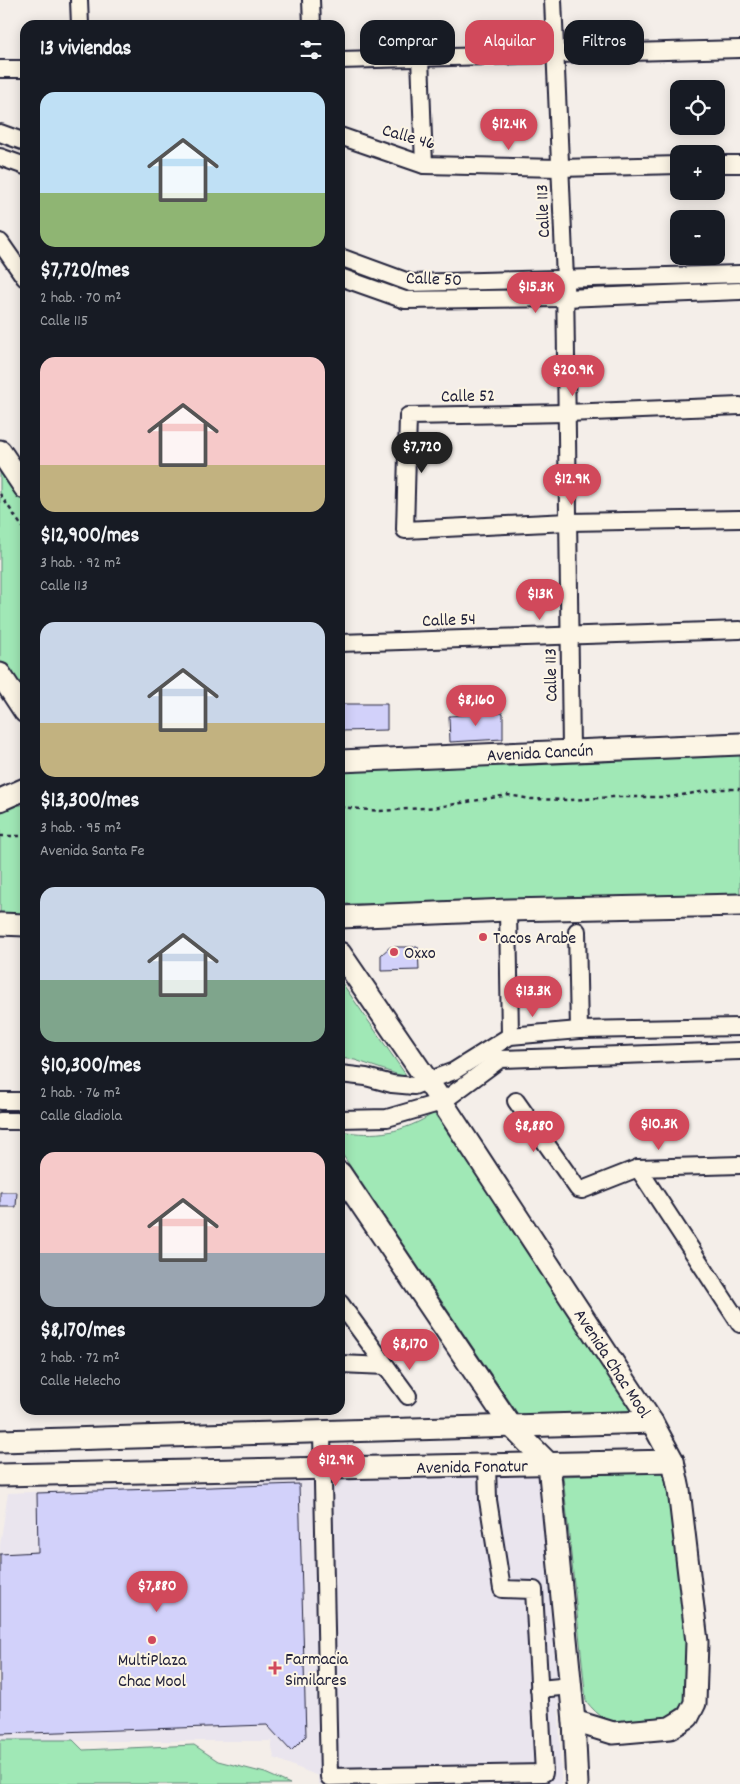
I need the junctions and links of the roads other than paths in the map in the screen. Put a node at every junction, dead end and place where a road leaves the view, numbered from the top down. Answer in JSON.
{"nodes":[{"id":1,"x":80,"y":0,"type":"edge"},
{"id":2,"x":311,"y":0,"type":"edge"},
{"id":3,"x":553,"y":0,"type":"edge"},
{"id":4,"x":80,"y":20,"type":"edge"},
{"id":5,"x":312,"y":20,"type":"edge"},
{"id":6,"x":553,"y":20,"type":"edge"},
{"id":7,"x":740,"y":49,"type":"edge"},
{"id":8,"x":554,"y":54,"type":"joint"},
{"id":9,"x":360,"y":59,"type":"edge"},
{"id":10,"x":345,"y":60,"type":"edge"},
{"id":11,"x":420,"y":65,"type":"edge"},
{"id":12,"x":20,"y":68,"type":"edge"},
{"id":13,"x":0,"y":69,"type":"edge"},
{"id":14,"x":0,"y":133,"type":"edge"},
{"id":15,"x":345,"y":138,"type":"edge"},
{"id":16,"x":20,"y":140,"type":"edge"},
{"id":17,"x":0,"y":157,"type":"edge"},
{"id":18,"x":20,"y":164,"type":"edge"},
{"id":19,"x":725,"y":164,"type":"edge"},
{"id":20,"x":740,"y":164,"type":"edge"},
{"id":21,"x":424,"y":165,"type":"junction"},
{"id":22,"x":670,"y":165,"type":"edge"},
{"id":23,"x":560,"y":168,"type":"junction"},
{"id":24,"x":0,"y":242,"type":"edge"},
{"id":25,"x":345,"y":259,"type":"edge"},
{"id":26,"x":20,"y":271,"type":"edge"},
{"id":27,"x":740,"y":274,"type":"edge"},
{"id":28,"x":345,"y":279,"type":"edge"},
{"id":29,"x":565,"y":279,"type":"junction"},
{"id":30,"x":740,"y":291,"type":"edge"},
{"id":31,"x":565,"y":298,"type":"junction"},
{"id":32,"x":740,"y":406,"type":"edge"},
{"id":33,"x":566,"y":413,"type":"junction"},
{"id":34,"x":0,"y":451,"type":"edge"},
{"id":35,"x":20,"y":481,"type":"edge"},
{"id":36,"x":740,"y":519,"type":"edge"},
{"id":37,"x":568,"y":522,"type":"junction"},
{"id":38,"x":740,"y":630,"type":"edge"},
{"id":39,"x":569,"y":636,"type":"junction"},
{"id":40,"x":345,"y":643,"type":"edge"},
{"id":41,"x":0,"y":674,"type":"edge"},
{"id":42,"x":20,"y":704,"type":"edge"},
{"id":43,"x":740,"y":744,"type":"edge"},
{"id":44,"x":571,"y":750,"type":"junction"},
{"id":45,"x":345,"y":762,"type":"edge"},
{"id":46,"x":20,"y":791,"type":"edge"},
{"id":47,"x":0,"y":800,"type":"edge"},
{"id":48,"x":20,"y":800,"type":"edge"},
{"id":49,"x":740,"y":905,"type":"edge"},
{"id":50,"x":508,"y":910,"type":"junction"},
{"id":51,"x":345,"y":917,"type":"edge"},
{"id":52,"x":0,"y":924,"type":"edge"},
{"id":53,"x":20,"y":925,"type":"edge"},
{"id":54,"x":577,"y":931,"type":"dead end"},
{"id":55,"x":345,"y":960,"type":"edge"},
{"id":56,"x":740,"y":1027,"type":"edge"},
{"id":57,"x":579,"y":1030,"type":"junction"},
{"id":58,"x":510,"y":1036,"type":"junction"},
{"id":59,"x":740,"y":1051,"type":"edge"},
{"id":60,"x":345,"y":1075,"type":"edge"},
{"id":61,"x":427,"y":1082,"type":"junction"},
{"id":62,"x":516,"y":1100,"type":"dead end"},
{"id":63,"x":0,"y":1101,"type":"edge"},
{"id":64,"x":20,"y":1101,"type":"edge"},
{"id":65,"x":442,"y":1102,"type":"junction"},
{"id":66,"x":345,"y":1119,"type":"edge"},
{"id":67,"x":20,"y":1120,"type":"edge"},
{"id":68,"x":0,"y":1121,"type":"edge"},
{"id":69,"x":740,"y":1165,"type":"edge"},
{"id":70,"x":638,"y":1168,"type":"junction"},
{"id":71,"x":345,"y":1180,"type":"edge"},
{"id":72,"x":345,"y":1310,"type":"edge"},
{"id":73,"x":740,"y":1324,"type":"edge"},
{"id":74,"x":345,"y":1364,"type":"edge"},
{"id":75,"x":386,"y":1366,"type":"junction"},
{"id":76,"x":408,"y":1396,"type":"dead end"},
{"id":77,"x":652,"y":1422,"type":"junction"},
{"id":78,"x":512,"y":1426,"type":"junction"},
{"id":79,"x":322,"y":1433,"type":"junction"},
{"id":80,"x":10,"y":1442,"type":"edge"},
{"id":81,"x":673,"y":1461,"type":"junction"},
{"id":82,"x":549,"y":1464,"type":"junction"},
{"id":83,"x":487,"y":1465,"type":"junction"},
{"id":84,"x":323,"y":1469,"type":"junction"},
{"id":85,"x":0,"y":1475,"type":"edge"},
{"id":86,"x":22,"y":1476,"type":"junction"},
{"id":87,"x":571,"y":1686,"type":"junction"},
{"id":88,"x":539,"y":1689,"type":"junction"},
{"id":89,"x":574,"y":1721,"type":"junction"},
{"id":90,"x":578,"y":1784,"type":"edge"}],
"edges":[{"from":1,"to":4,"type":"street"},
{"from":2,"to":5,"type":"street"},
{"from":3,"to":6,"type":"street","name":"Calle 113"},
{"from":7,"to":8,"type":"street"},
{"from":8,"to":23,"type":"street","name":"Calle 113"},
{"from":9,"to":10,"type":"street"},
{"from":11,"to":21,"type":"street"},
{"from":12,"to":13,"type":"street"},
{"from":14,"to":16,"type":"street"},
{"from":15,"to":21,"type":"street","name":"Calle 46"},
{"from":17,"to":18,"type":"street"},
{"from":19,"to":20,"type":"street"},
{"from":21,"to":23,"type":"street","name":"Calle 46"},
{"from":22,"to":23,"type":"street","name":"Calle 46"},
{"from":23,"to":29,"type":"street","name":"Calle 113"},
{"from":24,"to":26,"type":"street"},
{"from":25,"to":29,"type":"street","name":"Calle 50"},
{"from":27,"to":29,"type":"street","name":"Calle 50"},
{"from":28,"to":31,"type":"street","name":"Calle 50"},
{"from":29,"to":31,"type":"street","name":"Calle 113"},
{"from":30,"to":31,"type":"street","name":"Calle 50"},
{"from":31,"to":33,"type":"street","name":"Calle 113"},
{"from":32,"to":33,"type":"street","name":"Calle 52"},
{"from":33,"to":37,"type":"street","name":"Calle 113"},
{"from":33,"to":37,"type":"street","name":"Calle 52"},
{"from":34,"to":35,"type":"main road"},
{"from":36,"to":37,"type":"street"},
{"from":37,"to":39,"type":"street","name":"Calle 113"},
{"from":38,"to":39,"type":"street","name":"Calle 54"},
{"from":39,"to":40,"type":"street","name":"Calle 54"},
{"from":39,"to":44,"type":"street","name":"Calle 113"},
{"from":41,"to":42,"type":"main road"},
{"from":43,"to":44,"type":"main road","name":"Avenida Cancún"},
{"from":44,"to":45,"type":"main road","name":"Avenida Cancún"},
{"from":46,"to":47,"type":"main road"},
{"from":47,"to":48,"type":"main road"},
{"from":49,"to":50,"type":"main road"},
{"from":50,"to":51,"type":"main road"},
{"from":50,"to":58,"type":"street"},
{"from":52,"to":53,"type":"main road"},
{"from":54,"to":57,"type":"street"},
{"from":55,"to":61,"type":"main road","name":"Avenida Chac Mool"},
{"from":56,"to":57,"type":"street"},
{"from":57,"to":58,"type":"street"},
{"from":58,"to":61,"type":"street"},
{"from":59,"to":65,"type":"street"},
{"from":60,"to":61,"type":"street"},
{"from":61,"to":65,"type":"main road","name":"Avenida Chac Mool"},
{"from":62,"to":70,"type":"street"},
{"from":63,"to":64,"type":"street"},
{"from":65,"to":66,"type":"street"},
{"from":65,"to":77,"type":"main road","name":"Avenida Chac Mool"},
{"from":67,"to":68,"type":"street"},
{"from":69,"to":70,"type":"street"},
{"from":70,"to":73,"type":"street"},
{"from":71,"to":78,"type":"main road"},
{"from":72,"to":75,"type":"street"},
{"from":74,"to":75,"type":"street"},
{"from":75,"to":76,"type":"street"},
{"from":77,"to":78,"type":"main road"},
{"from":77,"to":81,"type":"main road","name":"Avenida Chac Mool"},
{"from":78,"to":79,"type":"main road"},
{"from":78,"to":82,"type":"main road"},
{"from":79,"to":80,"type":"main road"},
{"from":79,"to":84,"type":"street"},
{"from":80,"to":86,"type":"main road"},
{"from":81,"to":82,"type":"main road","name":"Avenida Fonatur"},
{"from":81,"to":89,"type":"main road","name":"Avenida Chac Mool"},
{"from":82,"to":83,"type":"main road","name":"Avenida Fonatur"},
{"from":82,"to":87,"type":"main road"},
{"from":83,"to":84,"type":"main road","name":"Avenida Fonatur"},
{"from":83,"to":88,"type":"street"},
{"from":84,"to":86,"type":"main road","name":"Avenida Fonatur"},
{"from":84,"to":88,"type":"street"},
{"from":85,"to":86,"type":"main road","name":"Avenida Fonatur"},
{"from":87,"to":88,"type":"street"},
{"from":87,"to":89,"type":"main road"},
{"from":89,"to":90,"type":"main road"}]}
